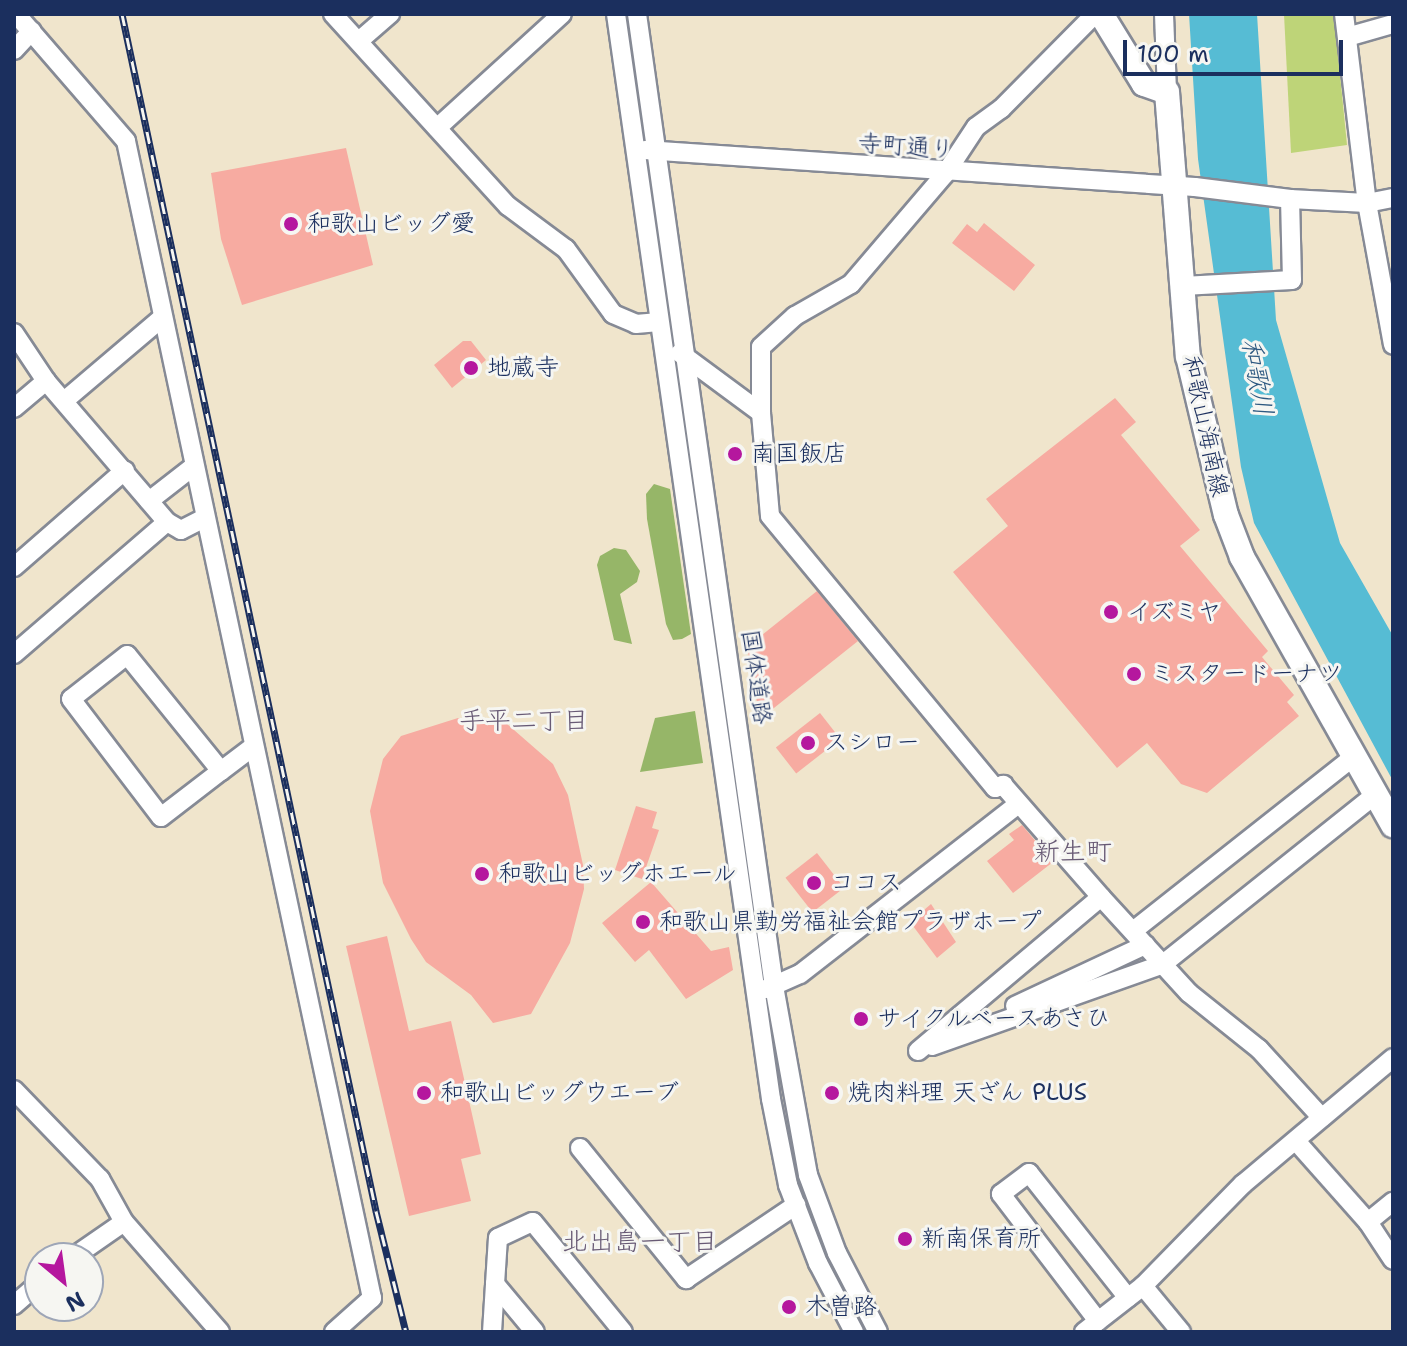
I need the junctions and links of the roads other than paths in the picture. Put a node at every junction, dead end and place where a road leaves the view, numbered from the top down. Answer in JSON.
{"nodes":[{"id":1,"x":16,"y":14,"type":"edge"},
{"id":2,"x":333,"y":14,"type":"edge"},
{"id":3,"x":390,"y":14,"type":"edge"},
{"id":4,"x":562,"y":14,"type":"edge"},
{"id":5,"x":616,"y":14,"type":"edge"},
{"id":6,"x":637,"y":14,"type":"edge"},
{"id":7,"x":1095,"y":14,"type":"edge"},
{"id":8,"x":1101,"y":14,"type":"edge"},
{"id":9,"x":1164,"y":14,"type":"edge"},
{"id":10,"x":1344,"y":14,"type":"edge"},
{"id":11,"x":1393,"y":24,"type":"edge"},
{"id":12,"x":32,"y":31,"type":"junction"},
{"id":13,"x":1347,"y":37,"type":"junction"},
{"id":14,"x":360,"y":40,"type":"junction"},
{"id":15,"x":14,"y":50,"type":"edge"},
{"id":16,"x":1167,"y":92,"type":"junction"},
{"id":17,"x":437,"y":128,"type":"junction"},
{"id":18,"x":635,"y":149,"type":"junction"},
{"id":19,"x":656,"y":151,"type":"junction"},
{"id":20,"x":945,"y":174,"type":"junction"},
{"id":21,"x":1185,"y":187,"type":"junction"},
{"id":22,"x":1283,"y":198,"type":"junction"},
{"id":23,"x":1393,"y":198,"type":"edge"},
{"id":24,"x":1367,"y":203,"type":"junction"},
{"id":25,"x":1190,"y":285,"type":"junction"},
{"id":26,"x":162,"y":318,"type":"junction"},
{"id":27,"x":659,"y":322,"type":"junction"},
{"id":28,"x":14,"y":333,"type":"edge"},
{"id":29,"x":1393,"y":345,"type":"edge"},
{"id":30,"x":685,"y":352,"type":"junction"},
{"id":31,"x":664,"y":356,"type":"junction"},
{"id":32,"x":46,"y":381,"type":"junction"},
{"id":33,"x":64,"y":401,"type":"junction"},
{"id":34,"x":14,"y":408,"type":"edge"},
{"id":35,"x":761,"y":413,"type":"junction"},
{"id":36,"x":194,"y":466,"type":"junction"},
{"id":37,"x":125,"y":470,"type":"junction"},
{"id":38,"x":149,"y":501,"type":"junction"},
{"id":39,"x":205,"y":518,"type":"junction"},
{"id":40,"x":167,"y":522,"type":"junction"},
{"id":41,"x":14,"y":567,"type":"edge"},
{"id":42,"x":14,"y":654,"type":"edge"},
{"id":43,"x":254,"y":746,"type":"junction"},
{"id":44,"x":1353,"y":757,"type":"junction"},
{"id":45,"x":221,"y":771,"type":"junction"},
{"id":46,"x":1375,"y":795,"type":"junction"},
{"id":47,"x":1018,"y":804,"type":"junction"},
{"id":48,"x":1393,"y":825,"type":"edge"},
{"id":49,"x":1101,"y":897,"type":"junction"},
{"id":50,"x":1139,"y":938,"type":"junction"},
{"id":51,"x":1163,"y":964,"type":"junction"},
{"id":52,"x":774,"y":986,"type":"junction"},
{"id":53,"x":754,"y":992,"type":"junction"},
{"id":54,"x":918,"y":1051,"type":"junction"},
{"id":55,"x":1393,"y":1058,"type":"edge"},
{"id":56,"x":14,"y":1090,"type":"edge"},
{"id":57,"x":1322,"y":1118,"type":"junction"},
{"id":58,"x":1296,"y":1141,"type":"junction"},
{"id":59,"x":580,"y":1148,"type":"dead end"},
{"id":60,"x":1393,"y":1202,"type":"edge"},
{"id":61,"x":796,"y":1205,"type":"junction"},
{"id":62,"x":124,"y":1222,"type":"junction"},
{"id":63,"x":1368,"y":1222,"type":"junction"},
{"id":64,"x":95,"y":1242,"type":"edge"},
{"id":65,"x":1393,"y":1260,"type":"edge"},
{"id":66,"x":495,"y":1284,"type":"junction"},
{"id":67,"x":1143,"y":1286,"type":"junction"},
{"id":68,"x":1128,"y":1298,"type":"junction"},
{"id":69,"x":1091,"y":1326,"type":"edge"},
{"id":70,"x":220,"y":1332,"type":"edge"},
{"id":71,"x":334,"y":1332,"type":"edge"},
{"id":72,"x":492,"y":1332,"type":"edge"},
{"id":73,"x":535,"y":1332,"type":"edge"},
{"id":74,"x":623,"y":1332,"type":"edge"},
{"id":75,"x":854,"y":1332,"type":"edge"},
{"id":76,"x":878,"y":1332,"type":"edge"},
{"id":77,"x":1181,"y":1332,"type":"edge"}],
"edges":[{"from":1,"to":12,"type":"street"},
{"from":2,"to":14,"type":"street"},
{"from":3,"to":14,"type":"street"},
{"from":4,"to":17,"type":"street"},
{"from":5,"to":18,"type":"street","name":"国体道路"},
{"from":6,"to":19,"type":"street","name":"国体道路"},
{"from":7,"to":20,"type":"street"},
{"from":8,"to":16,"type":"main road"},
{"from":9,"to":16,"type":"street"},
{"from":10,"to":13,"type":"street"},
{"from":11,"to":13,"type":"street"},
{"from":12,"to":15,"type":"street"},
{"from":12,"to":26,"type":"street"},
{"from":13,"to":24,"type":"street"},
{"from":14,"to":17,"type":"street"},
{"from":16,"to":21,"type":"main road","name":"和歌山海南線"},
{"from":17,"to":27,"type":"street"},
{"from":18,"to":19,"type":"street","name":"寺町通り"},
{"from":18,"to":27,"type":"street","name":"国体道路"},
{"from":19,"to":20,"type":"street","name":"寺町通り"},
{"from":19,"to":30,"type":"street","name":"国体道路"},
{"from":20,"to":21,"type":"street","name":"寺町通り"},
{"from":20,"to":35,"type":"street"},
{"from":21,"to":22,"type":"street","name":"寺町通り"},
{"from":21,"to":25,"type":"main road","name":"和歌山海南線"},
{"from":22,"to":24,"type":"street","name":"寺町通り"},
{"from":22,"to":25,"type":"street"},
{"from":23,"to":24,"type":"street","name":"寺町通り"},
{"from":24,"to":29,"type":"street"},
{"from":25,"to":44,"type":"main road","name":"和歌山海南線"},
{"from":26,"to":33,"type":"street"},
{"from":26,"to":36,"type":"street"},
{"from":27,"to":31,"type":"street","name":"国体道路"},
{"from":28,"to":32,"type":"street"},
{"from":30,"to":31,"type":"street"},
{"from":30,"to":35,"type":"street"},
{"from":30,"to":52,"type":"street","name":"国体道路"},
{"from":31,"to":53,"type":"street","name":"国体道路"},
{"from":32,"to":33,"type":"street"},
{"from":32,"to":34,"type":"street"},
{"from":33,"to":37,"type":"street"},
{"from":35,"to":47,"type":"street"},
{"from":36,"to":38,"type":"street"},
{"from":36,"to":39,"type":"street"},
{"from":37,"to":38,"type":"street"},
{"from":37,"to":41,"type":"street"},
{"from":38,"to":40,"type":"street"},
{"from":39,"to":40,"type":"street"},
{"from":39,"to":43,"type":"street"},
{"from":40,"to":42,"type":"street"},
{"from":43,"to":45,"type":"street"},
{"from":43,"to":71,"type":"street"},
{"from":44,"to":46,"type":"main road","name":"和歌山海南線"},
{"from":44,"to":50,"type":"street"},
{"from":45,"to":45,"type":"street"},
{"from":46,"to":48,"type":"main road","name":"和歌山海南線"},
{"from":46,"to":51,"type":"street"},
{"from":47,"to":49,"type":"street"},
{"from":47,"to":52,"type":"street"},
{"from":49,"to":50,"type":"street"},
{"from":49,"to":54,"type":"street"},
{"from":50,"to":51,"type":"street"},
{"from":50,"to":54,"type":"street"},
{"from":51,"to":54,"type":"street"},
{"from":51,"to":57,"type":"street"},
{"from":52,"to":53,"type":"street"},
{"from":52,"to":76,"type":"street","name":"国体道路"},
{"from":53,"to":61,"type":"street","name":"国体道路"},
{"from":55,"to":57,"type":"street"},
{"from":56,"to":62,"type":"street"},
{"from":57,"to":58,"type":"street"},
{"from":58,"to":63,"type":"street"},
{"from":58,"to":67,"type":"street"},
{"from":59,"to":61,"type":"street"},
{"from":60,"to":63,"type":"street"},
{"from":61,"to":75,"type":"street","name":"国体道路"},
{"from":62,"to":64,"type":"street"},
{"from":62,"to":70,"type":"street"},
{"from":63,"to":65,"type":"street"},
{"from":66,"to":72,"type":"street"},
{"from":66,"to":73,"type":"street"},
{"from":66,"to":74,"type":"street"},
{"from":67,"to":68,"type":"street"},
{"from":67,"to":77,"type":"street"},
{"from":68,"to":69,"type":"street"},
{"from":68,"to":69,"type":"street"}]}
